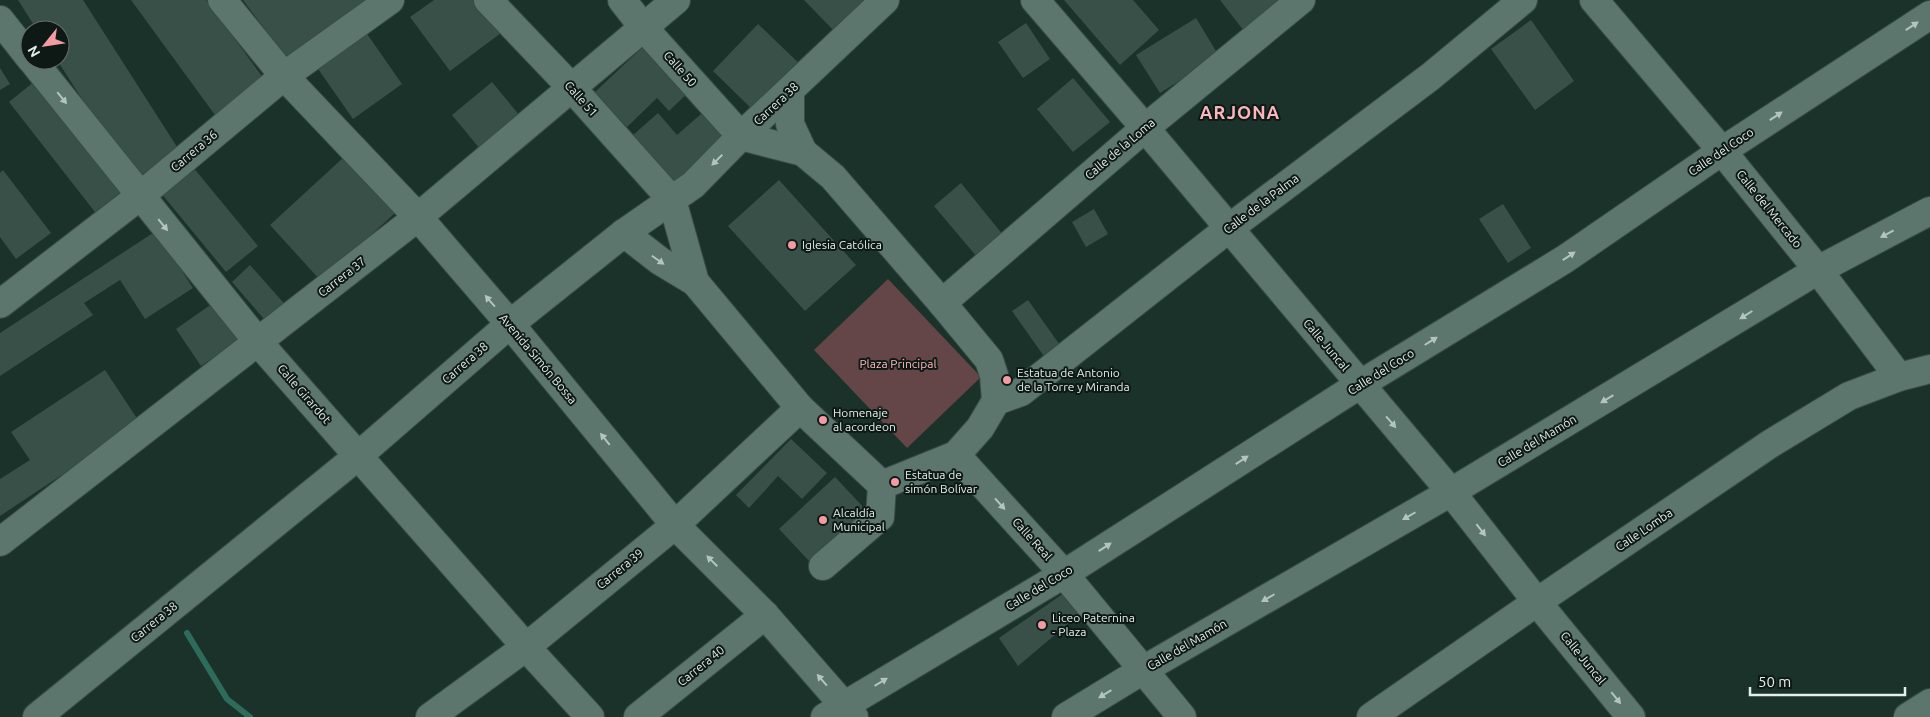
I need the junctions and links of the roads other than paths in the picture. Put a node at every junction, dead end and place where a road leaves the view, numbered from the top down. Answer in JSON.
{"nodes":[{"id":1,"x":222,"y":0,"type":"edge"},
{"id":2,"x":390,"y":0,"type":"edge"},
{"id":3,"x":488,"y":0,"type":"edge"},
{"id":4,"x":622,"y":0,"type":"edge"},
{"id":5,"x":676,"y":0,"type":"edge"},
{"id":6,"x":885,"y":0,"type":"edge"},
{"id":7,"x":1034,"y":0,"type":"edge"},
{"id":8,"x":1301,"y":0,"type":"edge"},
{"id":9,"x":1523,"y":0,"type":"edge"},
{"id":10,"x":1594,"y":0,"type":"edge"},
{"id":11,"x":1930,"y":15,"type":"edge"},
{"id":12,"x":0,"y":20,"type":"edge"},
{"id":13,"x":643,"y":28,"type":"junction"},
{"id":14,"x":20,"y":45,"type":"edge"},
{"id":15,"x":40,"y":70,"type":"edge"},
{"id":16,"x":284,"y":76,"type":"junction"},
{"id":17,"x":571,"y":87,"type":"junction"},
{"id":18,"x":790,"y":91,"type":"junction"},
{"id":19,"x":1145,"y":128,"type":"junction"},
{"id":20,"x":741,"y":136,"type":"junction"},
{"id":21,"x":1722,"y":151,"type":"junction"},
{"id":22,"x":803,"y":152,"type":"junction"},
{"id":23,"x":140,"y":196,"type":"junction"},
{"id":24,"x":672,"y":200,"type":"junction"},
{"id":25,"x":1930,"y":211,"type":"edge"},
{"id":26,"x":418,"y":217,"type":"junction"},
{"id":27,"x":1228,"y":229,"type":"junction"},
{"id":28,"x":624,"y":233,"type":"junction"},
{"id":29,"x":1818,"y":270,"type":"junction"},
{"id":30,"x":695,"y":282,"type":"junction"},
{"id":31,"x":942,"y":303,"type":"junction"},
{"id":32,"x":0,"y":304,"type":"edge"},
{"id":33,"x":510,"y":324,"type":"junction"},
{"id":34,"x":258,"y":342,"type":"junction"},
{"id":35,"x":1930,"y":369,"type":"edge"},
{"id":36,"x":1899,"y":377,"type":"junction"},
{"id":37,"x":1359,"y":385,"type":"junction"},
{"id":38,"x":996,"y":401,"type":"junction"},
{"id":39,"x":800,"y":408,"type":"junction"},
{"id":40,"x":956,"y":455,"type":"junction"},
{"id":41,"x":358,"y":456,"type":"junction"},
{"id":42,"x":882,"y":485,"type":"junction"},
{"id":43,"x":1451,"y":492,"type":"junction"},
{"id":44,"x":675,"y":524,"type":"junction"},
{"id":45,"x":0,"y":542,"type":"edge"},
{"id":46,"x":823,"y":566,"type":"dead end"},
{"id":47,"x":1064,"y":574,"type":"junction"},
{"id":48,"x":1537,"y":602,"type":"junction"},
{"id":49,"x":765,"y":615,"type":"junction"},
{"id":50,"x":526,"y":647,"type":"junction"},
{"id":51,"x":1143,"y":670,"type":"junction"},
{"id":52,"x":1930,"y":703,"type":"edge"},
{"id":53,"x":841,"y":713,"type":"edge"},
{"id":54,"x":37,"y":717,"type":"edge"},
{"id":55,"x":430,"y":717,"type":"edge"},
{"id":56,"x":590,"y":717,"type":"edge"},
{"id":57,"x":638,"y":717,"type":"edge"},
{"id":58,"x":1066,"y":717,"type":"edge"},
{"id":59,"x":1182,"y":717,"type":"edge"},
{"id":60,"x":1371,"y":717,"type":"edge"},
{"id":61,"x":1631,"y":717,"type":"edge"},
{"id":62,"x":1908,"y":717,"type":"edge"}],
"edges":[{"from":1,"to":16,"type":"street","name":"Avenida Simón Bossa"},
{"from":2,"to":16,"type":"street","name":"Carrera 36"},
{"from":3,"to":17,"type":"street","name":"Calle 51"},
{"from":4,"to":13,"type":"street","name":"Calle 50"},
{"from":5,"to":13,"type":"street","name":"Carrera 37"},
{"from":6,"to":18,"type":"street","name":"Carrera 38"},
{"from":7,"to":19,"type":"street","name":"Calle Juncal"},
{"from":8,"to":19,"type":"street","name":"Calle de la Loma"},
{"from":9,"to":27,"type":"street","name":"Calle de la Palma"},
{"from":10,"to":21,"type":"street","name":"Calle del Mercado"},
{"from":21,"to":11,"type":"street","name":"Calle del Coco","one_way":true},
{"from":12,"to":14,"type":"street","name":"Calle Girardot"},
{"from":13,"to":17,"type":"street","name":"Carrera 37"},
{"from":13,"to":20,"type":"street","name":"Calle 50"},
{"from":15,"to":23,"type":"street","name":"Calle Girardot","one_way":true},
{"from":16,"to":23,"type":"street","name":"Carrera 36"},
{"from":16,"to":26,"type":"street","name":"Avenida Simón Bossa"},
{"from":17,"to":24,"type":"street","name":"Calle 51"},
{"from":17,"to":26,"type":"street","name":"Carrera 37"},
{"from":18,"to":20,"type":"street","name":"Carrera 38"},
{"from":18,"to":22,"type":"street"},
{"from":19,"to":27,"type":"street","name":"Calle Juncal"},
{"from":19,"to":31,"type":"street","name":"Calle de la Loma"},
{"from":20,"to":22,"type":"street"},
{"from":20,"to":24,"type":"street","name":"Carrera 38","one_way":true},
{"from":21,"to":29,"type":"street","name":"Calle del Mercado"},
{"from":37,"to":21,"type":"street","name":"Calle del Coco","one_way":true},
{"from":22,"to":31,"type":"street"},
{"from":23,"to":32,"type":"street","name":"Carrera 36"},
{"from":23,"to":34,"type":"street","name":"Calle Girardot","one_way":true},
{"from":24,"to":28,"type":"street","name":"Carrera 38"},
{"from":24,"to":30,"type":"street"},
{"from":25,"to":29,"type":"street","name":"Calle del Mamón","one_way":true},
{"from":33,"to":26,"type":"street","name":"Avenida Simón Bossa","one_way":true},
{"from":26,"to":34,"type":"street","name":"Carrera 37"},
{"from":27,"to":37,"type":"street","name":"Calle Juncal"},
{"from":27,"to":38,"type":"street","name":"Calle de la Palma"},
{"from":28,"to":30,"type":"street","one_way":true},
{"from":28,"to":33,"type":"street","name":"Carrera 38"},
{"from":29,"to":36,"type":"street","name":"Calle del Mercado"},
{"from":29,"to":43,"type":"street","name":"Calle del Mamón","one_way":true},
{"from":30,"to":39,"type":"street"},
{"from":31,"to":38,"type":"street"},
{"from":33,"to":41,"type":"street","name":"Carrera 38"},
{"from":44,"to":33,"type":"street","name":"Avenida Simón Bossa","one_way":true},
{"from":34,"to":41,"type":"street","name":"Calle Girardot"},
{"from":34,"to":45,"type":"street","name":"Carrera 37"},
{"from":35,"to":36,"type":"street","name":"Calle Lomba"},
{"from":36,"to":48,"type":"street","name":"Calle Lomba"},
{"from":37,"to":43,"type":"street","name":"Calle Juncal","one_way":true},
{"from":47,"to":37,"type":"street","name":"Calle del Coco","one_way":true},
{"from":38,"to":40,"type":"street"},
{"from":39,"to":42,"type":"street"},
{"from":39,"to":44,"type":"street","name":"Carrera 39"},
{"from":40,"to":42,"type":"street"},
{"from":40,"to":47,"type":"street","name":"Calle Real","one_way":true},
{"from":41,"to":50,"type":"street","name":"Calle Girardot"},
{"from":41,"to":54,"type":"street","name":"Carrera 38"},
{"from":42,"to":46,"type":"street"},
{"from":43,"to":48,"type":"street","name":"Calle Juncal","one_way":true},
{"from":43,"to":51,"type":"street","name":"Calle del Mamón","one_way":true},
{"from":49,"to":44,"type":"street","name":"Avenida Simón Bossa","one_way":true},
{"from":44,"to":50,"type":"street","name":"Carrera 39"},
{"from":47,"to":51,"type":"street","name":"Calle Real"},
{"from":53,"to":47,"type":"street","name":"Calle del Coco","one_way":true},
{"from":48,"to":60,"type":"street","name":"Calle Lomba"},
{"from":48,"to":61,"type":"street","name":"Calle Juncal","one_way":true},
{"from":53,"to":49,"type":"street","name":"Avenida Simón Bossa","one_way":true},
{"from":49,"to":57,"type":"street","name":"Carrera 40"},
{"from":50,"to":55,"type":"street","name":"Carrera 39"},
{"from":50,"to":56,"type":"street","name":"Calle Girardot"},
{"from":51,"to":58,"type":"street","name":"Calle del Mamón","one_way":true},
{"from":51,"to":59,"type":"street","name":"Calle Real"},
{"from":52,"to":62,"type":"street"}]}
